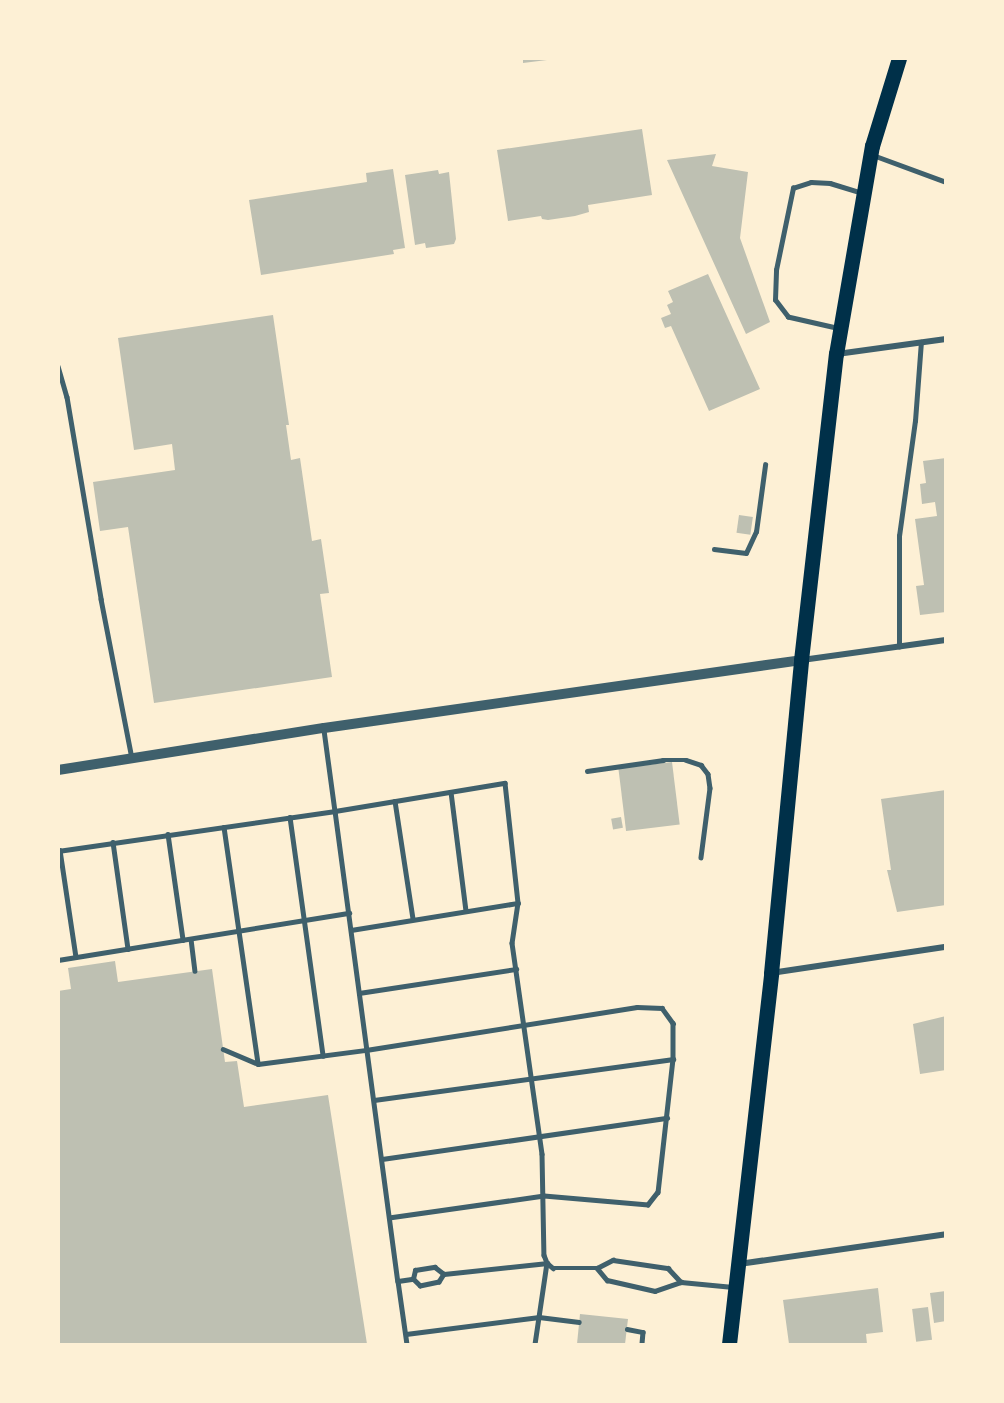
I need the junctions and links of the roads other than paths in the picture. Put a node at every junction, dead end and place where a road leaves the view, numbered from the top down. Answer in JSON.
{"nodes":[{"id":1,"x":899,"y":58,"type":"edge"},
{"id":2,"x":871,"y":154,"type":"junction"},
{"id":3,"x":945,"y":182,"type":"edge"},
{"id":4,"x":864,"y":193,"type":"junction"},
{"id":5,"x":841,"y":329,"type":"junction"},
{"id":6,"x":945,"y":339,"type":"edge"},
{"id":7,"x":921,"y":342,"type":"junction"},
{"id":8,"x":836,"y":354,"type":"junction"},
{"id":9,"x":58,"y":366,"type":"edge"},
{"id":10,"x":765,"y":465,"type":"dead end"},
{"id":11,"x":714,"y":549,"type":"dead end"},
{"id":12,"x":945,"y":640,"type":"edge"},
{"id":13,"x":899,"y":647,"type":"junction"},
{"id":14,"x":801,"y":660,"type":"junction"},
{"id":15,"x":324,"y":728,"type":"junction"},
{"id":16,"x":132,"y":759,"type":"junction"},
{"id":17,"x":58,"y":770,"type":"edge"},
{"id":18,"x":587,"y":771,"type":"dead end"},
{"id":19,"x":451,"y":792,"type":"junction"},
{"id":20,"x":395,"y":801,"type":"junction"},
{"id":21,"x":335,"y":811,"type":"junction"},
{"id":22,"x":290,"y":817,"type":"junction"},
{"id":23,"x":224,"y":827,"type":"junction"},
{"id":24,"x":168,"y":834,"type":"junction"},
{"id":25,"x":113,"y":842,"type":"junction"},
{"id":26,"x":59,"y":850,"type":"edge"},
{"id":27,"x":701,"y":857,"type":"dead end"},
{"id":28,"x":518,"y":903,"type":"junction"},
{"id":29,"x":466,"y":910,"type":"junction"},
{"id":30,"x":349,"y":913,"type":"junction"},
{"id":31,"x":413,"y":919,"type":"junction"},
{"id":32,"x":304,"y":920,"type":"junction"},
{"id":33,"x":351,"y":930,"type":"junction"},
{"id":34,"x":239,"y":931,"type":"junction"},
{"id":35,"x":191,"y":939,"type":"junction"},
{"id":36,"x":183,"y":940,"type":"junction"},
{"id":37,"x":945,"y":947,"type":"edge"},
{"id":38,"x":128,"y":949,"type":"junction"},
{"id":39,"x":76,"y":957,"type":"junction"},
{"id":40,"x":58,"y":960,"type":"edge"},
{"id":41,"x":516,"y":969,"type":"junction"},
{"id":42,"x":195,"y":971,"type":"dead end"},
{"id":43,"x":771,"y":973,"type":"junction"},
{"id":44,"x":359,"y":993,"type":"junction"},
{"id":45,"x":524,"y":1025,"type":"junction"},
{"id":46,"x":223,"y":1049,"type":"dead end"},
{"id":47,"x":366,"y":1050,"type":"junction"},
{"id":48,"x":323,"y":1056,"type":"junction"},
{"id":49,"x":673,"y":1059,"type":"junction"},
{"id":50,"x":258,"y":1064,"type":"junction"},
{"id":51,"x":531,"y":1078,"type":"junction"},
{"id":52,"x":374,"y":1100,"type":"junction"},
{"id":53,"x":667,"y":1118,"type":"junction"},
{"id":54,"x":540,"y":1136,"type":"junction"},
{"id":55,"x":382,"y":1159,"type":"junction"},
{"id":56,"x":544,"y":1196,"type":"junction"},
{"id":57,"x":390,"y":1218,"type":"junction"},
{"id":58,"x":945,"y":1234,"type":"edge"},
{"id":59,"x":547,"y":1263,"type":"junction"},
{"id":60,"x":738,"y":1264,"type":"junction"},
{"id":61,"x":597,"y":1268,"type":"junction"},
{"id":62,"x":444,"y":1274,"type":"junction"},
{"id":63,"x":413,"y":1279,"type":"junction"},
{"id":64,"x":398,"y":1281,"type":"junction"},
{"id":65,"x":681,"y":1282,"type":"junction"},
{"id":66,"x":736,"y":1288,"type":"junction"},
{"id":67,"x":539,"y":1317,"type":"junction"},
{"id":68,"x":579,"y":1322,"type":"dead end"},
{"id":69,"x":627,"y":1329,"type":"dead end"},
{"id":70,"x":405,"y":1334,"type":"junction"},
{"id":71,"x":407,"y":1344,"type":"edge"},
{"id":72,"x":535,"y":1344,"type":"edge"},
{"id":73,"x":642,"y":1344,"type":"edge"},
{"id":74,"x":729,"y":1344,"type":"edge"}],
"edges":[{"from":1,"to":2,"type":"main road"},
{"from":2,"to":3,"type":"lane"},
{"from":2,"to":4,"type":"main road"},
{"from":4,"to":5,"type":"main road"},
{"from":4,"to":5,"type":"lane"},
{"from":5,"to":8,"type":"main road"},
{"from":6,"to":7,"type":"street"},
{"from":7,"to":8,"type":"street"},
{"from":7,"to":13,"type":"lane"},
{"from":8,"to":14,"type":"main road"},
{"from":9,"to":16,"type":"lane"},
{"from":10,"to":11,"type":"lane"},
{"from":12,"to":13,"type":"street"},
{"from":13,"to":14,"type":"street"},
{"from":14,"to":15,"type":"street"},
{"from":14,"to":43,"type":"main road"},
{"from":15,"to":16,"type":"street"},
{"from":15,"to":21,"type":"lane"},
{"from":16,"to":17,"type":"street"},
{"from":18,"to":27,"type":"lane"},
{"from":19,"to":20,"type":"lane"},
{"from":19,"to":28,"type":"lane"},
{"from":19,"to":29,"type":"lane"},
{"from":20,"to":21,"type":"lane"},
{"from":20,"to":31,"type":"lane"},
{"from":21,"to":22,"type":"lane"},
{"from":21,"to":30,"type":"lane"},
{"from":22,"to":23,"type":"lane"},
{"from":22,"to":32,"type":"lane"},
{"from":23,"to":24,"type":"lane"},
{"from":23,"to":34,"type":"lane"},
{"from":24,"to":25,"type":"lane"},
{"from":24,"to":36,"type":"lane"},
{"from":25,"to":26,"type":"lane"},
{"from":25,"to":38,"type":"lane"},
{"from":26,"to":39,"type":"lane"},
{"from":28,"to":29,"type":"lane"},
{"from":28,"to":41,"type":"lane"},
{"from":29,"to":31,"type":"lane"},
{"from":30,"to":32,"type":"lane"},
{"from":30,"to":33,"type":"lane"},
{"from":31,"to":33,"type":"lane"},
{"from":32,"to":34,"type":"lane"},
{"from":32,"to":48,"type":"lane"},
{"from":33,"to":44,"type":"lane"},
{"from":34,"to":35,"type":"lane"},
{"from":34,"to":50,"type":"lane"},
{"from":35,"to":36,"type":"lane"},
{"from":35,"to":42,"type":"lane"},
{"from":36,"to":38,"type":"lane"},
{"from":37,"to":43,"type":"street"},
{"from":38,"to":39,"type":"lane"},
{"from":39,"to":40,"type":"lane"},
{"from":41,"to":44,"type":"lane"},
{"from":41,"to":45,"type":"lane"},
{"from":43,"to":60,"type":"main road"},
{"from":44,"to":47,"type":"lane"},
{"from":45,"to":47,"type":"lane"},
{"from":45,"to":49,"type":"lane"},
{"from":45,"to":51,"type":"lane"},
{"from":46,"to":50,"type":"lane"},
{"from":47,"to":48,"type":"lane"},
{"from":47,"to":52,"type":"lane"},
{"from":48,"to":50,"type":"lane"},
{"from":49,"to":51,"type":"lane"},
{"from":49,"to":53,"type":"lane"},
{"from":51,"to":52,"type":"lane"},
{"from":51,"to":54,"type":"lane"},
{"from":52,"to":55,"type":"lane"},
{"from":53,"to":54,"type":"lane"},
{"from":53,"to":56,"type":"lane"},
{"from":54,"to":55,"type":"lane"},
{"from":54,"to":56,"type":"lane"},
{"from":55,"to":57,"type":"lane"},
{"from":56,"to":57,"type":"lane"},
{"from":56,"to":59,"type":"lane"},
{"from":57,"to":64,"type":"lane"},
{"from":58,"to":60,"type":"street"},
{"from":59,"to":61,"type":"lane"},
{"from":59,"to":62,"type":"lane"},
{"from":59,"to":67,"type":"lane"},
{"from":60,"to":66,"type":"main road"},
{"from":61,"to":65,"type":"lane"},
{"from":61,"to":65,"type":"lane"},
{"from":62,"to":63,"type":"lane"},
{"from":62,"to":63,"type":"lane"},
{"from":63,"to":64,"type":"lane"},
{"from":64,"to":70,"type":"lane"},
{"from":65,"to":66,"type":"lane"},
{"from":66,"to":74,"type":"main road"},
{"from":67,"to":68,"type":"lane"},
{"from":67,"to":70,"type":"lane"},
{"from":67,"to":72,"type":"lane"},
{"from":69,"to":73,"type":"lane"},
{"from":70,"to":71,"type":"lane"}]}
